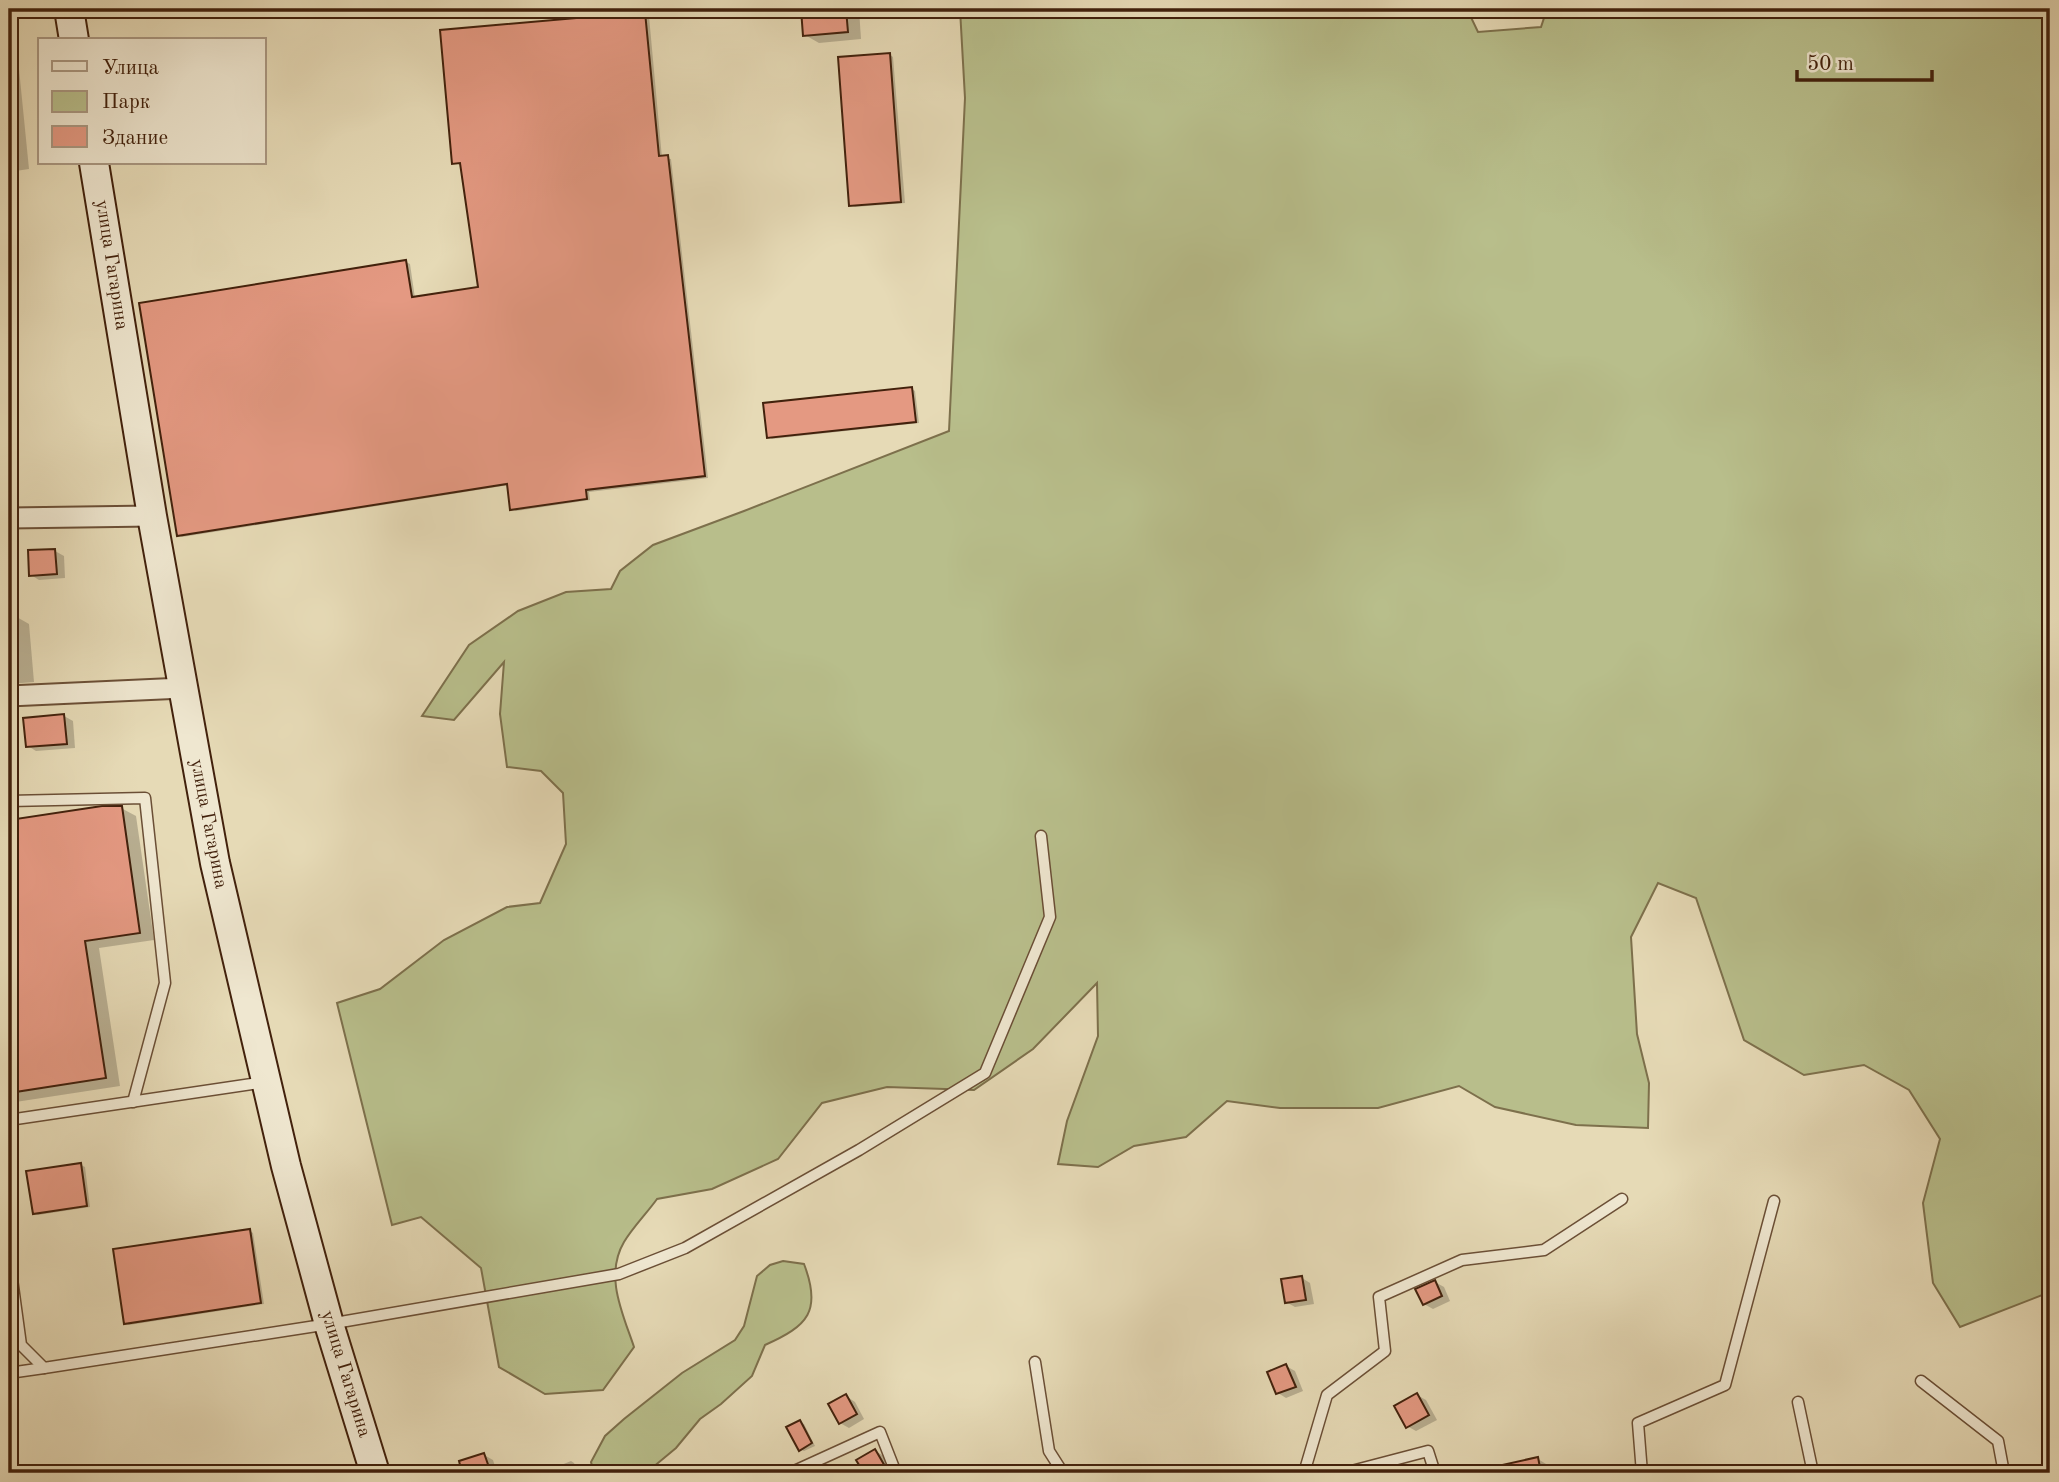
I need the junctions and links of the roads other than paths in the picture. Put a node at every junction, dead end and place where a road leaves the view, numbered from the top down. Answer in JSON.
{"nodes":[{"id":1,"x":69,"y":9,"type":"edge"},
{"id":2,"x":74,"y":38,"type":"edge"},
{"id":3,"x":94,"y":164,"type":"edge"},
{"id":4,"x":152,"y":516,"type":"junction"},
{"id":5,"x":9,"y":518,"type":"edge"},
{"id":6,"x":183,"y":688,"type":"junction"},
{"id":7,"x":9,"y":696,"type":"edge"},
{"id":8,"x":9,"y":801,"type":"edge"},
{"id":9,"x":1041,"y":836,"type":"dead end"},
{"id":10,"x":266,"y":1082,"type":"junction"},
{"id":11,"x":133,"y":1102,"type":"junction"},
{"id":12,"x":9,"y":1120,"type":"edge"},
{"id":13,"x":1622,"y":1199,"type":"dead end"},
{"id":14,"x":1774,"y":1201,"type":"dead end"},
{"id":15,"x":9,"y":1257,"type":"edge"},
{"id":16,"x":329,"y":1324,"type":"junction"},
{"id":17,"x":1035,"y":1362,"type":"dead end"},
{"id":18,"x":44,"y":1368,"type":"junction"},
{"id":19,"x":9,"y":1373,"type":"edge"},
{"id":20,"x":1921,"y":1381,"type":"dead end"},
{"id":21,"x":1798,"y":1402,"type":"dead end"},
{"id":22,"x":375,"y":1473,"type":"edge"},
{"id":23,"x":790,"y":1473,"type":"edge"},
{"id":24,"x":896,"y":1473,"type":"edge"},
{"id":25,"x":1063,"y":1473,"type":"edge"},
{"id":26,"x":1304,"y":1473,"type":"edge"},
{"id":27,"x":1344,"y":1473,"type":"edge"},
{"id":28,"x":1435,"y":1473,"type":"edge"},
{"id":29,"x":1642,"y":1473,"type":"edge"},
{"id":30,"x":1813,"y":1473,"type":"edge"},
{"id":31,"x":2004,"y":1473,"type":"edge"}],
"edges":[{"from":1,"to":2,"type":"street"},
{"from":3,"to":4,"type":"street","name":"улица Гагарина"},
{"from":4,"to":5,"type":"street"},
{"from":4,"to":6,"type":"street","name":"улица Гагарина"},
{"from":6,"to":7,"type":"street"},
{"from":6,"to":10,"type":"street","name":"улица Гагарина"},
{"from":8,"to":11,"type":"lane"},
{"from":9,"to":16,"type":"lane"},
{"from":10,"to":11,"type":"lane"},
{"from":10,"to":16,"type":"street","name":"улица Гагарина"},
{"from":11,"to":12,"type":"lane"},
{"from":13,"to":26,"type":"lane"},
{"from":14,"to":29,"type":"lane"},
{"from":15,"to":18,"type":"lane"},
{"from":16,"to":18,"type":"lane"},
{"from":16,"to":22,"type":"street","name":"улица Гагарина"},
{"from":17,"to":25,"type":"lane"},
{"from":18,"to":19,"type":"lane"},
{"from":20,"to":31,"type":"lane"},
{"from":21,"to":30,"type":"lane"},
{"from":23,"to":24,"type":"lane"},
{"from":27,"to":28,"type":"lane"}]}
